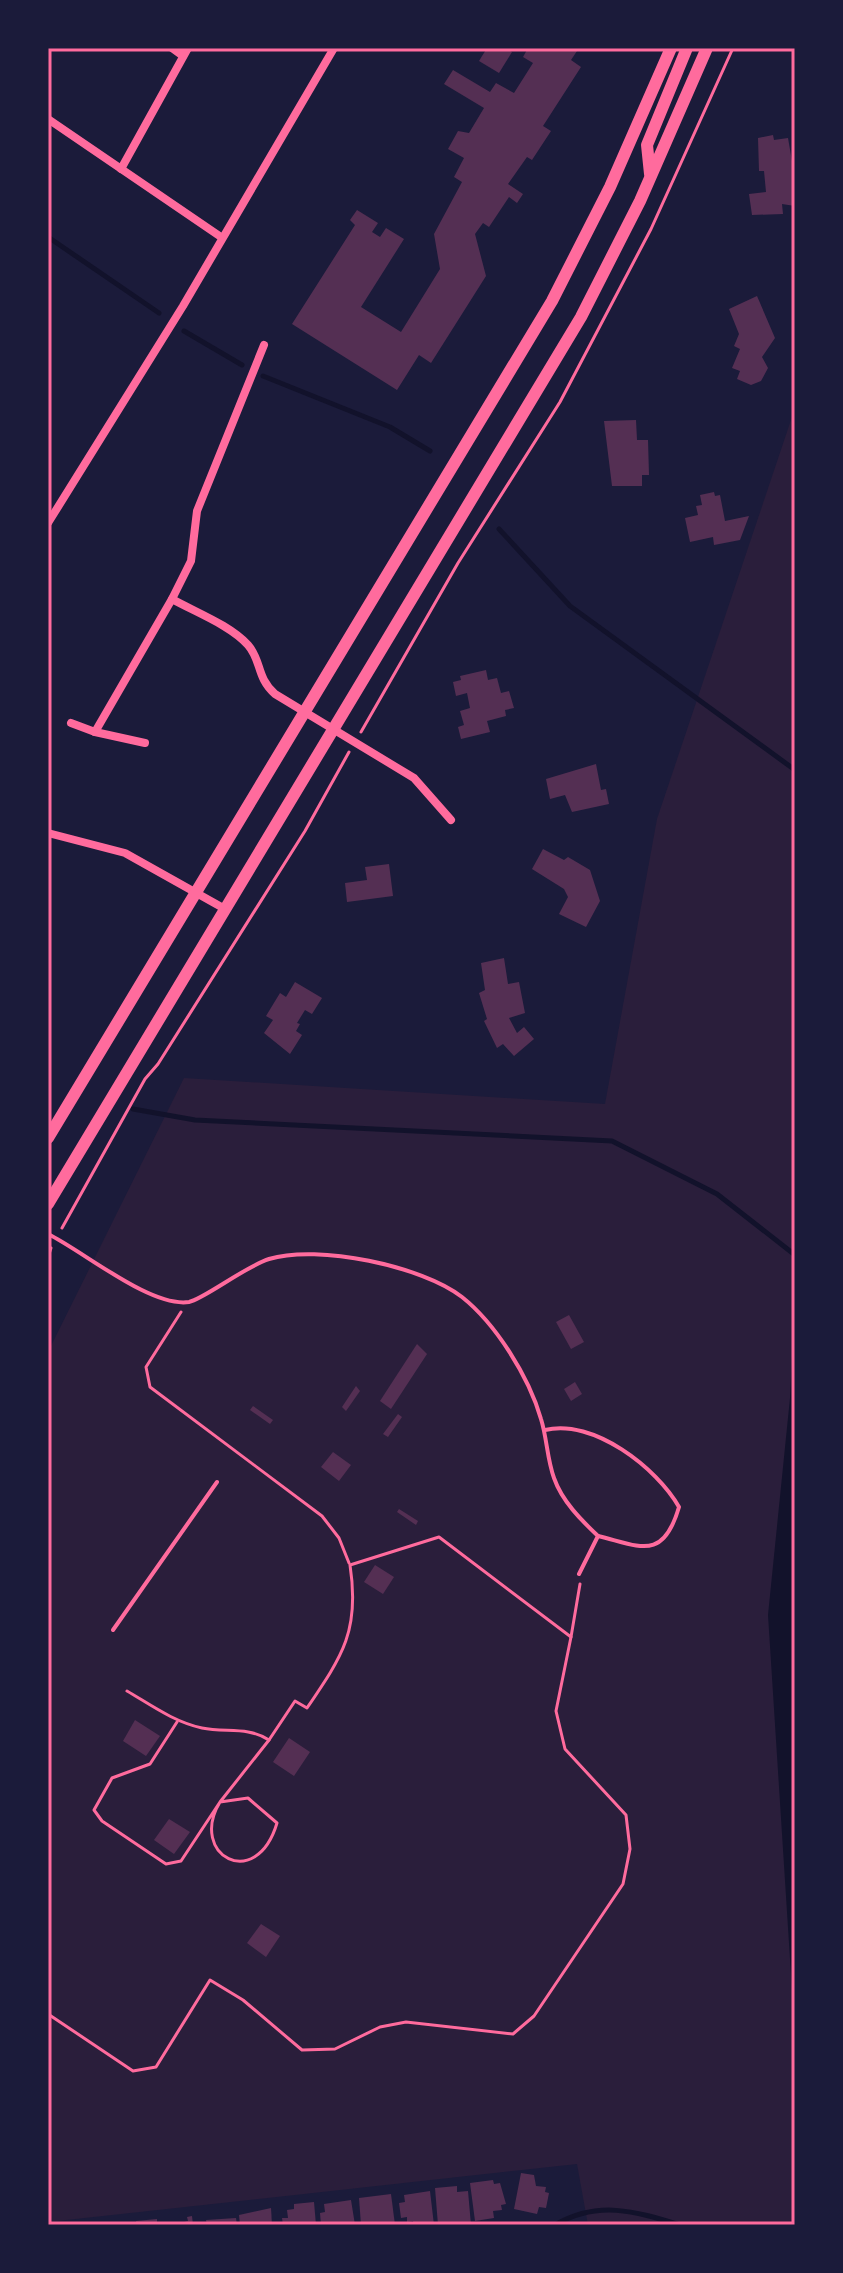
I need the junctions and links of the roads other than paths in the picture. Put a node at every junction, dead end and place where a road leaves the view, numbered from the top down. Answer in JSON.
{"nodes":[{"id":1,"x":172,"y":48,"type":"edge"},
{"id":2,"x":334,"y":48,"type":"edge"},
{"id":3,"x":671,"y":48,"type":"edge"},
{"id":4,"x":687,"y":48,"type":"edge"},
{"id":5,"x":707,"y":48,"type":"edge"},
{"id":6,"x":185,"y":52,"type":"edge"},
{"id":7,"x":48,"y":119,"type":"edge"},
{"id":8,"x":121,"y":169,"type":"junction"},
{"id":9,"x":651,"y":178,"type":"junction"},
{"id":10,"x":221,"y":237,"type":"junction"},
{"id":11,"x":264,"y":345,"type":"dead end"},
{"id":12,"x":48,"y":523,"type":"edge"},
{"id":13,"x":172,"y":599,"type":"junction"},
{"id":14,"x":306,"y":711,"type":"junction"},
{"id":15,"x":71,"y":723,"type":"dead end"},
{"id":16,"x":335,"y":729,"type":"junction"},
{"id":17,"x":95,"y":732,"type":"junction"},
{"id":18,"x":145,"y":743,"type":"dead end"},
{"id":19,"x":451,"y":820,"type":"dead end"},
{"id":20,"x":48,"y":833,"type":"edge"},
{"id":21,"x":196,"y":891,"type":"junction"},
{"id":22,"x":225,"y":909,"type":"junction"},
{"id":23,"x":48,"y":1138,"type":"edge"},
{"id":24,"x":48,"y":1204,"type":"edge"},
{"id":25,"x":48,"y":1234,"type":"edge"},
{"id":26,"x":544,"y":1430,"type":"junction"},
{"id":27,"x":217,"y":1482,"type":"dead end"},
{"id":28,"x":598,"y":1536,"type":"junction"},
{"id":29,"x":579,"y":1574,"type":"road end"},
{"id":30,"x":113,"y":1630,"type":"dead end"}],
"edges":[{"from":1,"to":6,"type":"street"},
{"from":2,"to":10,"type":"street"},
{"from":3,"to":14,"type":"main road"},
{"from":4,"to":9,"type":"main road"},
{"from":5,"to":9,"type":"main road"},
{"from":6,"to":8,"type":"street"},
{"from":7,"to":8,"type":"street"},
{"from":8,"to":10,"type":"street"},
{"from":9,"to":16,"type":"main road"},
{"from":10,"to":12,"type":"street"},
{"from":11,"to":13,"type":"street"},
{"from":13,"to":14,"type":"street"},
{"from":13,"to":17,"type":"street"},
{"from":14,"to":16,"type":"street"},
{"from":14,"to":21,"type":"main road"},
{"from":15,"to":17,"type":"street"},
{"from":16,"to":19,"type":"street"},
{"from":16,"to":22,"type":"main road"},
{"from":17,"to":18,"type":"street"},
{"from":20,"to":21,"type":"street"},
{"from":21,"to":22,"type":"street"},
{"from":21,"to":23,"type":"main road"},
{"from":22,"to":24,"type":"main road"},
{"from":25,"to":26,"type":"lane"},
{"from":26,"to":28,"type":"lane"},
{"from":26,"to":28,"type":"lane"},
{"from":27,"to":30,"type":"lane"},
{"from":28,"to":29,"type":"lane"}]}
